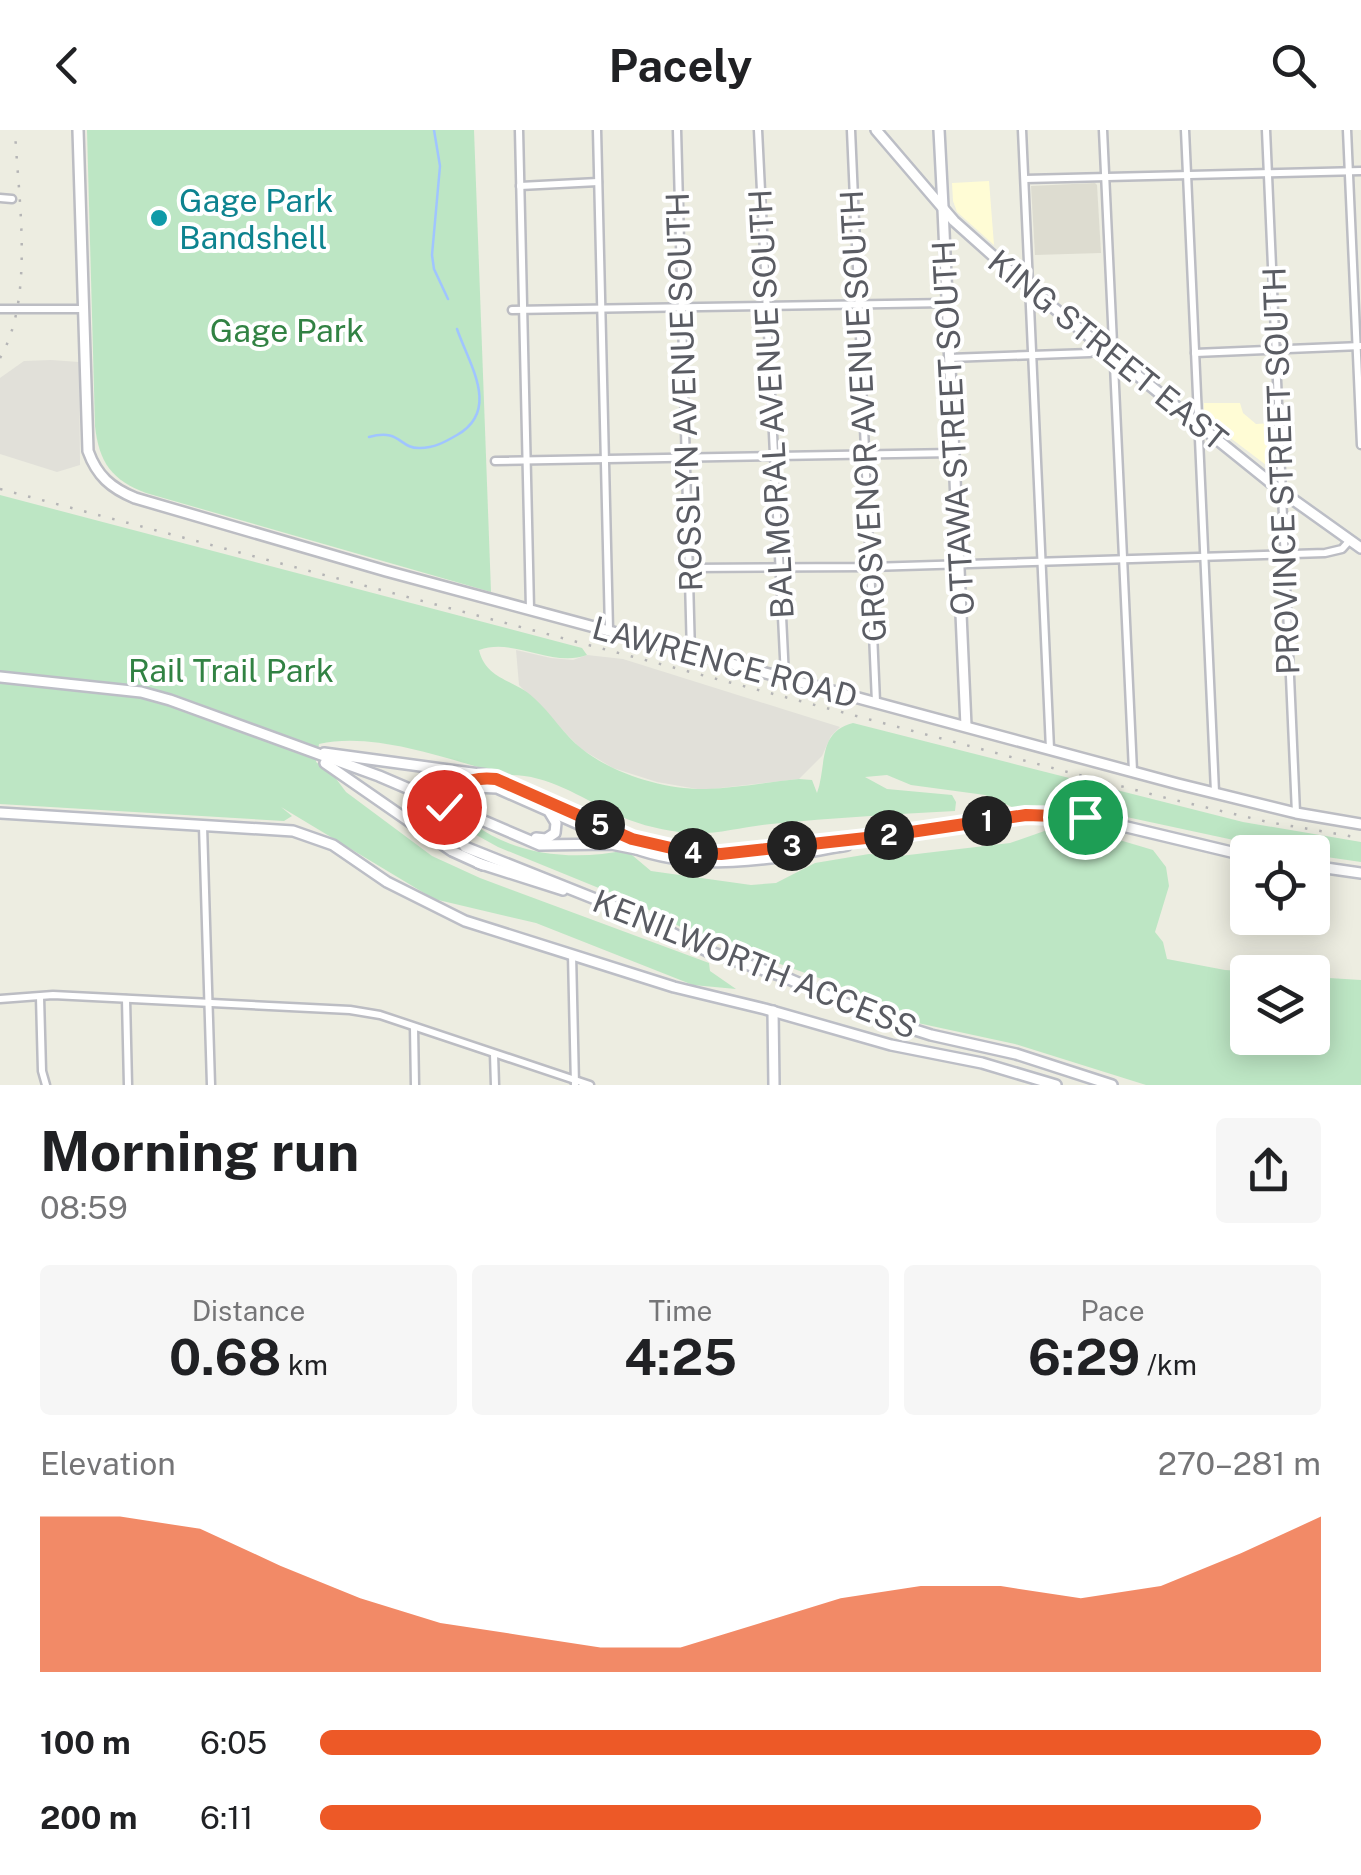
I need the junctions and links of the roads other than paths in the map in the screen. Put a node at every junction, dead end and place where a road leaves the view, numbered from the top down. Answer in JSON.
{"nodes":[{"id":1,"x":78,"y":130,"type":"edge"},
{"id":2,"x":519,"y":130,"type":"edge"},
{"id":3,"x":597,"y":130,"type":"edge"},
{"id":4,"x":678,"y":130,"type":"edge"},
{"id":5,"x":758,"y":130,"type":"edge"},
{"id":6,"x":851,"y":130,"type":"edge"},
{"id":7,"x":876,"y":130,"type":"edge"},
{"id":8,"x":939,"y":130,"type":"edge"},
{"id":9,"x":1022,"y":130,"type":"edge"},
{"id":10,"x":1103,"y":130,"type":"edge"},
{"id":11,"x":1185,"y":130,"type":"edge"},
{"id":12,"x":1266,"y":130,"type":"edge"},
{"id":13,"x":1347,"y":130,"type":"edge"},
{"id":14,"x":1361,"y":170,"type":"edge"},
{"id":15,"x":1349,"y":171,"type":"junction"},
{"id":16,"x":1268,"y":173,"type":"junction"},
{"id":17,"x":1187,"y":177,"type":"junction"},
{"id":18,"x":1105,"y":178,"type":"junction"},
{"id":19,"x":1025,"y":179,"type":"junction"},
{"id":20,"x":598,"y":182,"type":"junction"},
{"id":21,"x":520,"y":186,"type":"junction"},
{"id":22,"x":0,"y":198,"type":"edge"},
{"id":23,"x":12,"y":199,"type":"dead end"},
{"id":24,"x":943,"y":208,"type":"junction"},
{"id":25,"x":1029,"y":288,"type":"junction"},
{"id":26,"x":948,"y":303,"type":"junction"},
{"id":27,"x":858,"y":304,"type":"junction"},
{"id":28,"x":766,"y":305,"type":"junction"},
{"id":29,"x":682,"y":307,"type":"junction"},
{"id":30,"x":0,"y":309,"type":"edge"},
{"id":31,"x":84,"y":309,"type":"junction"},
{"id":32,"x":512,"y":310,"type":"dead end"},
{"id":33,"x":523,"y":310,"type":"junction"},
{"id":34,"x":601,"y":310,"type":"junction"},
{"id":35,"x":1101,"y":346,"type":"junction"},
{"id":36,"x":1359,"y":346,"type":"edge"},
{"id":37,"x":1276,"y":348,"type":"junction"},
{"id":38,"x":1195,"y":352,"type":"junction"},
{"id":39,"x":1031,"y":355,"type":"junction"},
{"id":40,"x":1112,"y":355,"type":"junction"},
{"id":41,"x":950,"y":358,"type":"junction"},
{"id":42,"x":1197,"y":423,"type":"junction"},
{"id":43,"x":1361,"y":444,"type":"edge"},
{"id":44,"x":954,"y":454,"type":"junction"},
{"id":45,"x":866,"y":455,"type":"junction"},
{"id":46,"x":774,"y":457,"type":"junction"},
{"id":47,"x":686,"y":458,"type":"junction"},
{"id":48,"x":605,"y":459,"type":"junction"},
{"id":49,"x":526,"y":460,"type":"junction"},
{"id":50,"x":495,"y":461,"type":"dead end"},
{"id":51,"x":1281,"y":490,"type":"junction"},
{"id":52,"x":1350,"y":540,"type":"junction"},
{"id":53,"x":1361,"y":548,"type":"edge"},
{"id":54,"x":1285,"y":554,"type":"junction"},
{"id":55,"x":1204,"y":556,"type":"junction"},
{"id":56,"x":1121,"y":559,"type":"junction"},
{"id":57,"x":1041,"y":562,"type":"junction"},
{"id":58,"x":959,"y":564,"type":"junction"},
{"id":59,"x":870,"y":567,"type":"junction"},
{"id":60,"x":689,"y":568,"type":"junction"},
{"id":61,"x":779,"y":568,"type":"junction"},
{"id":62,"x":530,"y":609,"type":"junction"},
{"id":63,"x":609,"y":632,"type":"junction"},
{"id":64,"x":691,"y":654,"type":"junction"},
{"id":65,"x":0,"y":677,"type":"edge"},
{"id":66,"x":784,"y":677,"type":"junction"},
{"id":67,"x":876,"y":702,"type":"junction"},
{"id":68,"x":966,"y":726,"type":"junction"},
{"id":69,"x":1050,"y":750,"type":"junction"},
{"id":70,"x":311,"y":753,"type":"junction"},
{"id":71,"x":334,"y":756,"type":"junction"},
{"id":72,"x":1133,"y":771,"type":"junction"},
{"id":73,"x":496,"y":779,"type":"junction"},
{"id":74,"x":1215,"y":794,"type":"junction"},
{"id":75,"x":455,"y":796,"type":"junction"},
{"id":76,"x":548,"y":811,"type":"junction"},
{"id":77,"x":447,"y":812,"type":"junction"},
{"id":78,"x":1296,"y":812,"type":"junction"},
{"id":79,"x":0,"y":813,"type":"edge"},
{"id":80,"x":203,"y":824,"type":"junction"},
{"id":81,"x":1361,"y":824,"type":"edge"},
{"id":82,"x":884,"y":836,"type":"junction"},
{"id":83,"x":636,"y":849,"type":"junction"},
{"id":84,"x":1230,"y":852,"type":"edge"},
{"id":85,"x":482,"y":865,"type":"junction"},
{"id":86,"x":1330,"y":869,"type":"edge"},
{"id":87,"x":1361,"y":874,"type":"edge"},
{"id":88,"x":571,"y":890,"type":"junction"},
{"id":89,"x":572,"y":954,"type":"junction"},
{"id":90,"x":40,"y":997,"type":"junction"},
{"id":91,"x":0,"y":999,"type":"edge"},
{"id":92,"x":126,"y":999,"type":"junction"},
{"id":93,"x":209,"y":1004,"type":"junction"},
{"id":94,"x":773,"y":1011,"type":"junction"},
{"id":95,"x":414,"y":1027,"type":"junction"},
{"id":96,"x":494,"y":1054,"type":"junction"},
{"id":97,"x":574,"y":1082,"type":"edge"},
{"id":98,"x":46,"y":1085,"type":"edge"},
{"id":99,"x":128,"y":1085,"type":"edge"},
{"id":100,"x":211,"y":1085,"type":"edge"},
{"id":101,"x":414,"y":1085,"type":"edge"},
{"id":102,"x":494,"y":1085,"type":"edge"},
{"id":103,"x":590,"y":1085,"type":"edge"},
{"id":104,"x":774,"y":1085,"type":"edge"},
{"id":105,"x":1056,"y":1085,"type":"edge"},
{"id":106,"x":1112,"y":1085,"type":"edge"}],
"edges":[{"from":1,"to":31,"type":"main road"},
{"from":2,"to":21,"type":"street"},
{"from":3,"to":20,"type":"street"},
{"from":4,"to":29,"type":"street","name":"ROSSLYN AVENUE SOUTH"},
{"from":5,"to":28,"type":"street","name":"BALMORAL AVENUE SOUTH"},
{"from":6,"to":27,"type":"street","name":"GROSVENOR AVENUE SOUTH"},
{"from":7,"to":24,"type":"main road","name":"KING STREET EAST"},
{"from":8,"to":24,"type":"main road","name":"OTTAWA STREET SOUTH"},
{"from":9,"to":19,"type":"street"},
{"from":10,"to":18,"type":"street"},
{"from":11,"to":17,"type":"street"},
{"from":12,"to":16,"type":"street","name":"PROVINCE STREET SOUTH"},
{"from":13,"to":15,"type":"street"},
{"from":14,"to":15,"type":"street"},
{"from":15,"to":16,"type":"street"},
{"from":15,"to":36,"type":"street"},
{"from":16,"to":17,"type":"street"},
{"from":16,"to":37,"type":"street","name":"PROVINCE STREET SOUTH"},
{"from":17,"to":18,"type":"street"},
{"from":17,"to":38,"type":"street"},
{"from":18,"to":19,"type":"street"},
{"from":18,"to":40,"type":"street"},
{"from":19,"to":25,"type":"street"},
{"from":20,"to":21,"type":"street"},
{"from":20,"to":34,"type":"street"},
{"from":21,"to":33,"type":"street"},
{"from":22,"to":23,"type":"street"},
{"from":24,"to":25,"type":"main road","name":"KING STREET EAST"},
{"from":24,"to":26,"type":"main road","name":"OTTAWA STREET SOUTH"},
{"from":25,"to":35,"type":"main road","name":"KING STREET EAST"},
{"from":25,"to":39,"type":"street"},
{"from":26,"to":27,"type":"street"},
{"from":26,"to":41,"type":"main road","name":"OTTAWA STREET SOUTH"},
{"from":27,"to":28,"type":"street"},
{"from":27,"to":45,"type":"street","name":"GROSVENOR AVENUE SOUTH"},
{"from":28,"to":29,"type":"street"},
{"from":28,"to":46,"type":"street","name":"BALMORAL AVENUE SOUTH"},
{"from":29,"to":34,"type":"street"},
{"from":29,"to":47,"type":"street","name":"ROSSLYN AVENUE SOUTH"},
{"from":30,"to":31,"type":"street"},
{"from":31,"to":62,"type":"main road","name":"LAWRENCE ROAD"},
{"from":32,"to":33,"type":"street"},
{"from":33,"to":34,"type":"street"},
{"from":33,"to":49,"type":"street"},
{"from":34,"to":48,"type":"street"},
{"from":35,"to":39,"type":"street"},
{"from":35,"to":40,"type":"main road","name":"KING STREET EAST"},
{"from":36,"to":37,"type":"street"},
{"from":36,"to":43,"type":"street"},
{"from":37,"to":38,"type":"street"},
{"from":37,"to":51,"type":"street","name":"PROVINCE STREET SOUTH"},
{"from":38,"to":42,"type":"street"},
{"from":39,"to":41,"type":"street"},
{"from":39,"to":57,"type":"street"},
{"from":40,"to":42,"type":"main road","name":"KING STREET EAST"},
{"from":40,"to":56,"type":"street"},
{"from":41,"to":44,"type":"main road","name":"OTTAWA STREET SOUTH"},
{"from":42,"to":51,"type":"main road","name":"KING STREET EAST"},
{"from":42,"to":55,"type":"street"},
{"from":44,"to":45,"type":"street"},
{"from":44,"to":58,"type":"main road","name":"OTTAWA STREET SOUTH"},
{"from":45,"to":46,"type":"street"},
{"from":45,"to":59,"type":"street","name":"GROSVENOR AVENUE SOUTH"},
{"from":46,"to":47,"type":"street"},
{"from":46,"to":61,"type":"street","name":"BALMORAL AVENUE SOUTH"},
{"from":47,"to":48,"type":"street"},
{"from":47,"to":60,"type":"street","name":"ROSSLYN AVENUE SOUTH"},
{"from":48,"to":49,"type":"street"},
{"from":48,"to":63,"type":"street"},
{"from":49,"to":50,"type":"street"},
{"from":49,"to":62,"type":"street"},
{"from":51,"to":52,"type":"main road","name":"KING STREET EAST"},
{"from":51,"to":54,"type":"street","name":"PROVINCE STREET SOUTH"},
{"from":52,"to":53,"type":"main road","name":"KING STREET EAST"},
{"from":52,"to":54,"type":"street"},
{"from":54,"to":55,"type":"street"},
{"from":54,"to":78,"type":"street","name":"PROVINCE STREET SOUTH"},
{"from":55,"to":56,"type":"street"},
{"from":55,"to":74,"type":"street"},
{"from":56,"to":57,"type":"street"},
{"from":56,"to":72,"type":"street"},
{"from":57,"to":58,"type":"street"},
{"from":57,"to":69,"type":"street"},
{"from":58,"to":59,"type":"street"},
{"from":58,"to":68,"type":"main road","name":"OTTAWA STREET SOUTH"},
{"from":59,"to":61,"type":"street"},
{"from":59,"to":67,"type":"street","name":"GROSVENOR AVENUE SOUTH"},
{"from":60,"to":61,"type":"street"},
{"from":60,"to":64,"type":"street","name":"ROSSLYN AVENUE SOUTH"},
{"from":61,"to":66,"type":"street","name":"BALMORAL AVENUE SOUTH"},
{"from":62,"to":63,"type":"main road","name":"LAWRENCE ROAD"},
{"from":63,"to":64,"type":"main road","name":"LAWRENCE ROAD"},
{"from":64,"to":66,"type":"main road","name":"LAWRENCE ROAD"},
{"from":65,"to":70,"type":"main road"},
{"from":66,"to":67,"type":"main road","name":"LAWRENCE ROAD"},
{"from":67,"to":68,"type":"main road","name":"LAWRENCE ROAD"},
{"from":68,"to":69,"type":"main road","name":"LAWRENCE ROAD"},
{"from":69,"to":72,"type":"main road","name":"LAWRENCE ROAD"},
{"from":70,"to":71,"type":"main road"},
{"from":70,"to":83,"type":"main road"},
{"from":70,"to":85,"type":"main road"},
{"from":71,"to":73,"type":"main road","name":"KENILWORTH ACCESS"},
{"from":71,"to":76,"type":"main road"},
{"from":72,"to":74,"type":"main road","name":"LAWRENCE ROAD"},
{"from":73,"to":75,"type":"main road"},
{"from":73,"to":82,"type":"main road","name":"KENILWORTH ACCESS"},
{"from":74,"to":78,"type":"main road","name":"LAWRENCE ROAD"},
{"from":75,"to":76,"type":"main road","name":"KENILWORTH ACCESS"},
{"from":75,"to":77,"type":"main road","bridge":true},
{"from":76,"to":83,"type":"main road","name":"KENILWORTH ACCESS"},
{"from":77,"to":85,"type":"main road","name":"KENILWORTH ACCESS"},
{"from":77,"to":88,"type":"main road","name":"KENILWORTH ACCESS"},
{"from":78,"to":81,"type":"main road","name":"LAWRENCE ROAD"},
{"from":79,"to":80,"type":"main road"},
{"from":80,"to":89,"type":"main road"},
{"from":80,"to":93,"type":"street"},
{"from":82,"to":83,"type":"main road","name":"KENILWORTH ACCESS"},
{"from":82,"to":84,"type":"main road","name":"KENILWORTH ACCESS"},
{"from":85,"to":88,"type":"main road","name":"KENILWORTH ACCESS"},
{"from":86,"to":87,"type":"main road"},
{"from":88,"to":106,"type":"main road","name":"KENILWORTH ACCESS"},
{"from":89,"to":94,"type":"main road"},
{"from":89,"to":97,"type":"street"},
{"from":90,"to":91,"type":"street"},
{"from":90,"to":92,"type":"street"},
{"from":90,"to":98,"type":"street"},
{"from":92,"to":93,"type":"street"},
{"from":92,"to":99,"type":"street"},
{"from":93,"to":95,"type":"street"},
{"from":93,"to":100,"type":"street"},
{"from":94,"to":104,"type":"main road"},
{"from":94,"to":105,"type":"main road"},
{"from":95,"to":96,"type":"street"},
{"from":95,"to":101,"type":"street"},
{"from":96,"to":97,"type":"street"},
{"from":96,"to":102,"type":"street"},
{"from":97,"to":103,"type":"street"}]}
